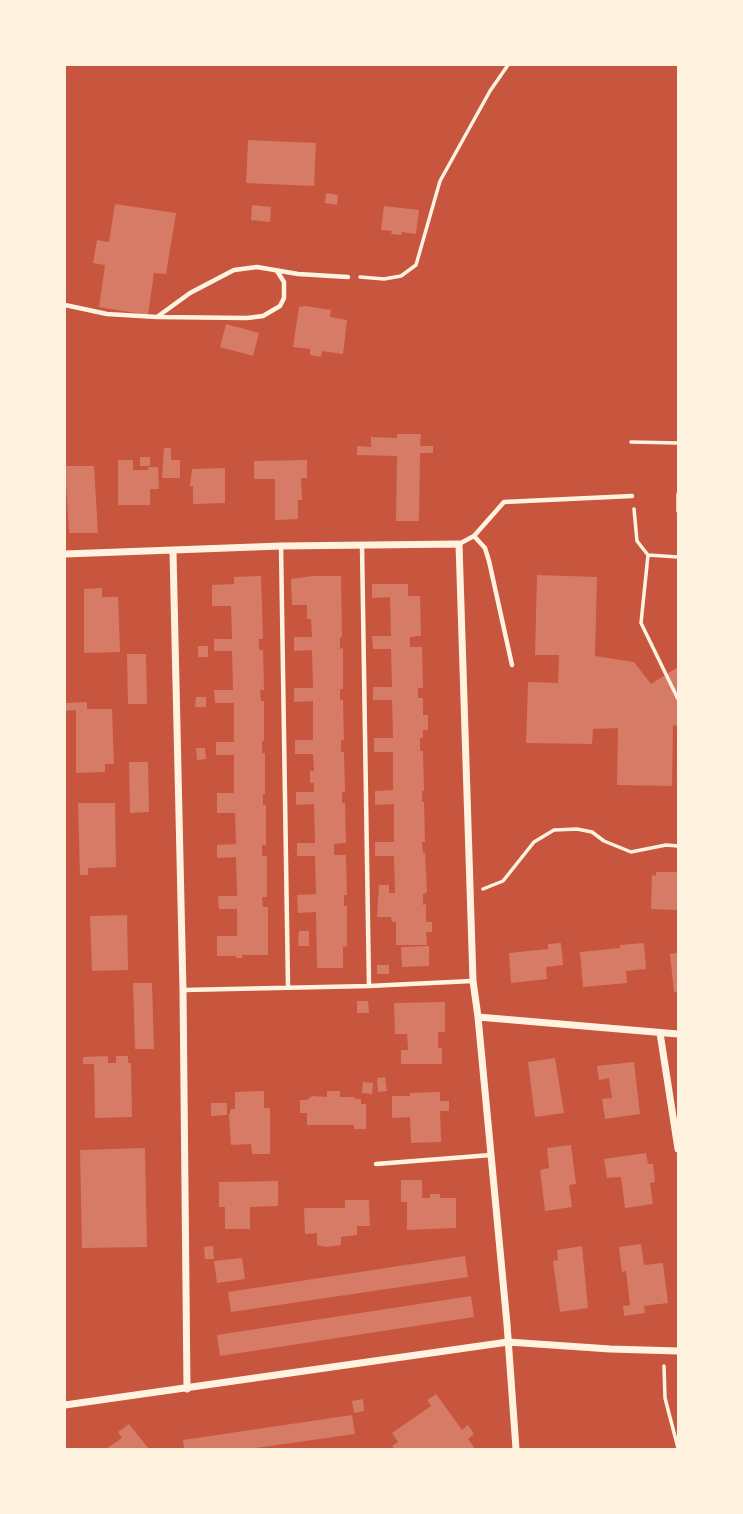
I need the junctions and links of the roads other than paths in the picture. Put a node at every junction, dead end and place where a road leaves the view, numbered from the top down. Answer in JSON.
{"nodes":[{"id":1,"x":277,"y":271,"type":"junction"},
{"id":2,"x":348,"y":276,"type":"road end"},
{"id":3,"x":65,"y":305,"type":"edge"},
{"id":4,"x":157,"y":317,"type":"junction"},
{"id":5,"x":632,"y":496,"type":"road end"},
{"id":6,"x":474,"y":536,"type":"junction"},
{"id":7,"x":362,"y":544,"type":"junction"},
{"id":8,"x":459,"y":544,"type":"junction"},
{"id":9,"x":281,"y":546,"type":"junction"},
{"id":10,"x":173,"y":551,"type":"junction"},
{"id":11,"x":65,"y":554,"type":"edge"},
{"id":12,"x":512,"y":665,"type":"dead end"},
{"id":13,"x":472,"y":981,"type":"junction"},
{"id":14,"x":289,"y":986,"type":"junction"},
{"id":15,"x":369,"y":986,"type":"junction"},
{"id":16,"x":183,"y":990,"type":"junction"},
{"id":17,"x":478,"y":1017,"type":"junction"},
{"id":18,"x":660,"y":1033,"type":"junction"},
{"id":19,"x":678,"y":1034,"type":"edge"},
{"id":20,"x":678,"y":1149,"type":"edge"},
{"id":21,"x":491,"y":1155,"type":"junction"},
{"id":22,"x":376,"y":1164,"type":"dead end"},
{"id":23,"x":508,"y":1342,"type":"junction"},
{"id":24,"x":678,"y":1350,"type":"edge"},
{"id":25,"x":187,"y":1389,"type":"junction"},
{"id":26,"x":65,"y":1405,"type":"edge"},
{"id":27,"x":516,"y":1449,"type":"edge"}],
"edges":[{"from":1,"to":2,"type":"lane"},
{"from":1,"to":4,"type":"lane"},
{"from":1,"to":4,"type":"lane"},
{"from":3,"to":4,"type":"lane"},
{"from":5,"to":6,"type":"lane"},
{"from":6,"to":8,"type":"lane"},
{"from":6,"to":12,"type":"lane"},
{"from":7,"to":8,"type":"street"},
{"from":7,"to":9,"type":"street"},
{"from":7,"to":15,"type":"lane"},
{"from":8,"to":13,"type":"street"},
{"from":9,"to":10,"type":"street"},
{"from":9,"to":14,"type":"lane"},
{"from":10,"to":11,"type":"street"},
{"from":10,"to":16,"type":"street"},
{"from":13,"to":15,"type":"lane"},
{"from":13,"to":17,"type":"street"},
{"from":14,"to":15,"type":"lane"},
{"from":14,"to":16,"type":"lane"},
{"from":16,"to":25,"type":"street"},
{"from":17,"to":18,"type":"street"},
{"from":17,"to":21,"type":"street"},
{"from":18,"to":19,"type":"street"},
{"from":18,"to":20,"type":"street"},
{"from":21,"to":22,"type":"lane"},
{"from":21,"to":23,"type":"street"},
{"from":23,"to":24,"type":"street"},
{"from":23,"to":25,"type":"street"},
{"from":23,"to":27,"type":"street"},
{"from":25,"to":26,"type":"street"}]}
